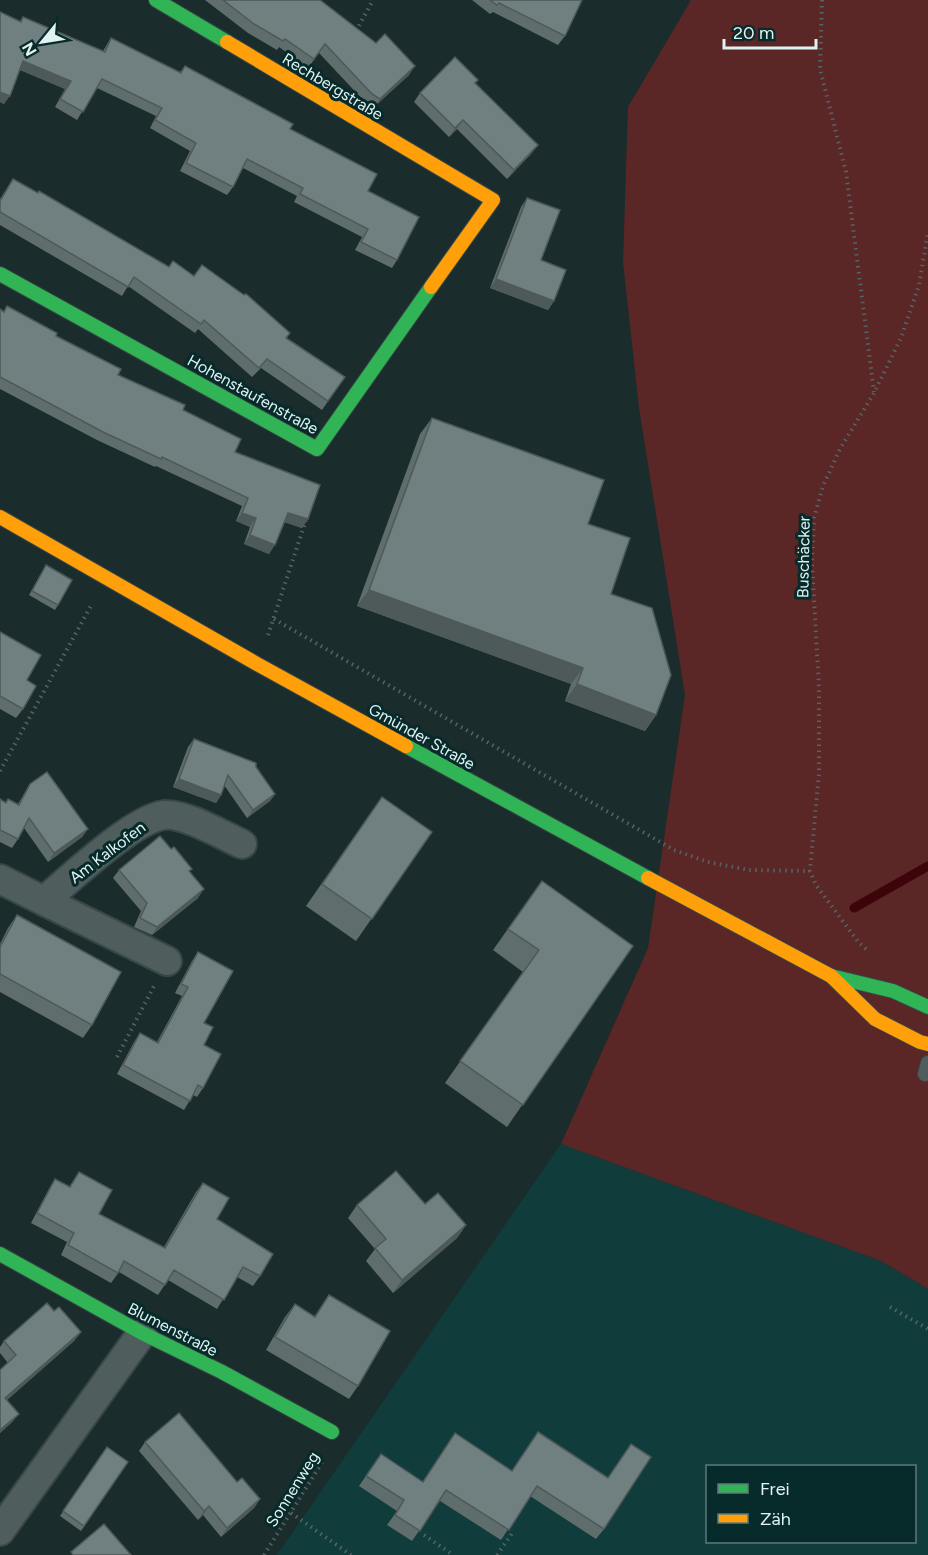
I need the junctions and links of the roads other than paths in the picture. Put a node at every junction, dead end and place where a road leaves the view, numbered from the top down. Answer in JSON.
{"nodes":[{"id":1,"x":156,"y":0,"type":"edge"},
{"id":2,"x":493,"y":200,"type":"joint"},
{"id":3,"x":0,"y":274,"type":"edge"},
{"id":4,"x":0,"y":517,"type":"edge"},
{"id":5,"x":242,"y":844,"type":"dead end"},
{"id":6,"x":0,"y":879,"type":"edge"},
{"id":7,"x":44,"y":901,"type":"junction"},
{"id":8,"x":167,"y":961,"type":"road end"},
{"id":9,"x":887,"y":969,"type":"road end"},
{"id":10,"x":831,"y":976,"type":"junction"},
{"id":11,"x":879,"y":986,"type":"junction"},
{"id":12,"x":928,"y":1007,"type":"edge"},
{"id":13,"x":867,"y":1011,"type":"junction"},
{"id":14,"x":928,"y":1044,"type":"edge"},
{"id":15,"x":0,"y":1254,"type":"edge"},
{"id":16,"x":142,"y":1333,"type":"junction"},
{"id":17,"x":332,"y":1432,"type":"road end"},
{"id":18,"x":0,"y":1531,"type":"edge"}],
"edges":[{"from":1,"to":2,"type":"street","name":"Rechbergstraße"},
{"from":2,"to":3,"type":"street","name":"Hohenstaufenstraße"},
{"from":4,"to":10,"type":"street","name":"Gmünder Straße"},
{"from":5,"to":7,"type":"street","name":"Am Kalkofen"},
{"from":6,"to":7,"type":"street"},
{"from":7,"to":8,"type":"street"},
{"from":9,"to":11,"type":"lane"},
{"from":10,"to":11,"type":"street","name":"Gmünder Straße"},
{"from":10,"to":13,"type":"street","name":"Gmünder Straße"},
{"from":11,"to":12,"type":"street","name":"Gmünder Straße"},
{"from":11,"to":13,"type":"lane"},
{"from":13,"to":14,"type":"street","name":"Gmünder Straße"},
{"from":15,"to":16,"type":"street","name":"Blumenstraße"},
{"from":16,"to":17,"type":"street","name":"Blumenstraße"},
{"from":16,"to":18,"type":"street"}]}
